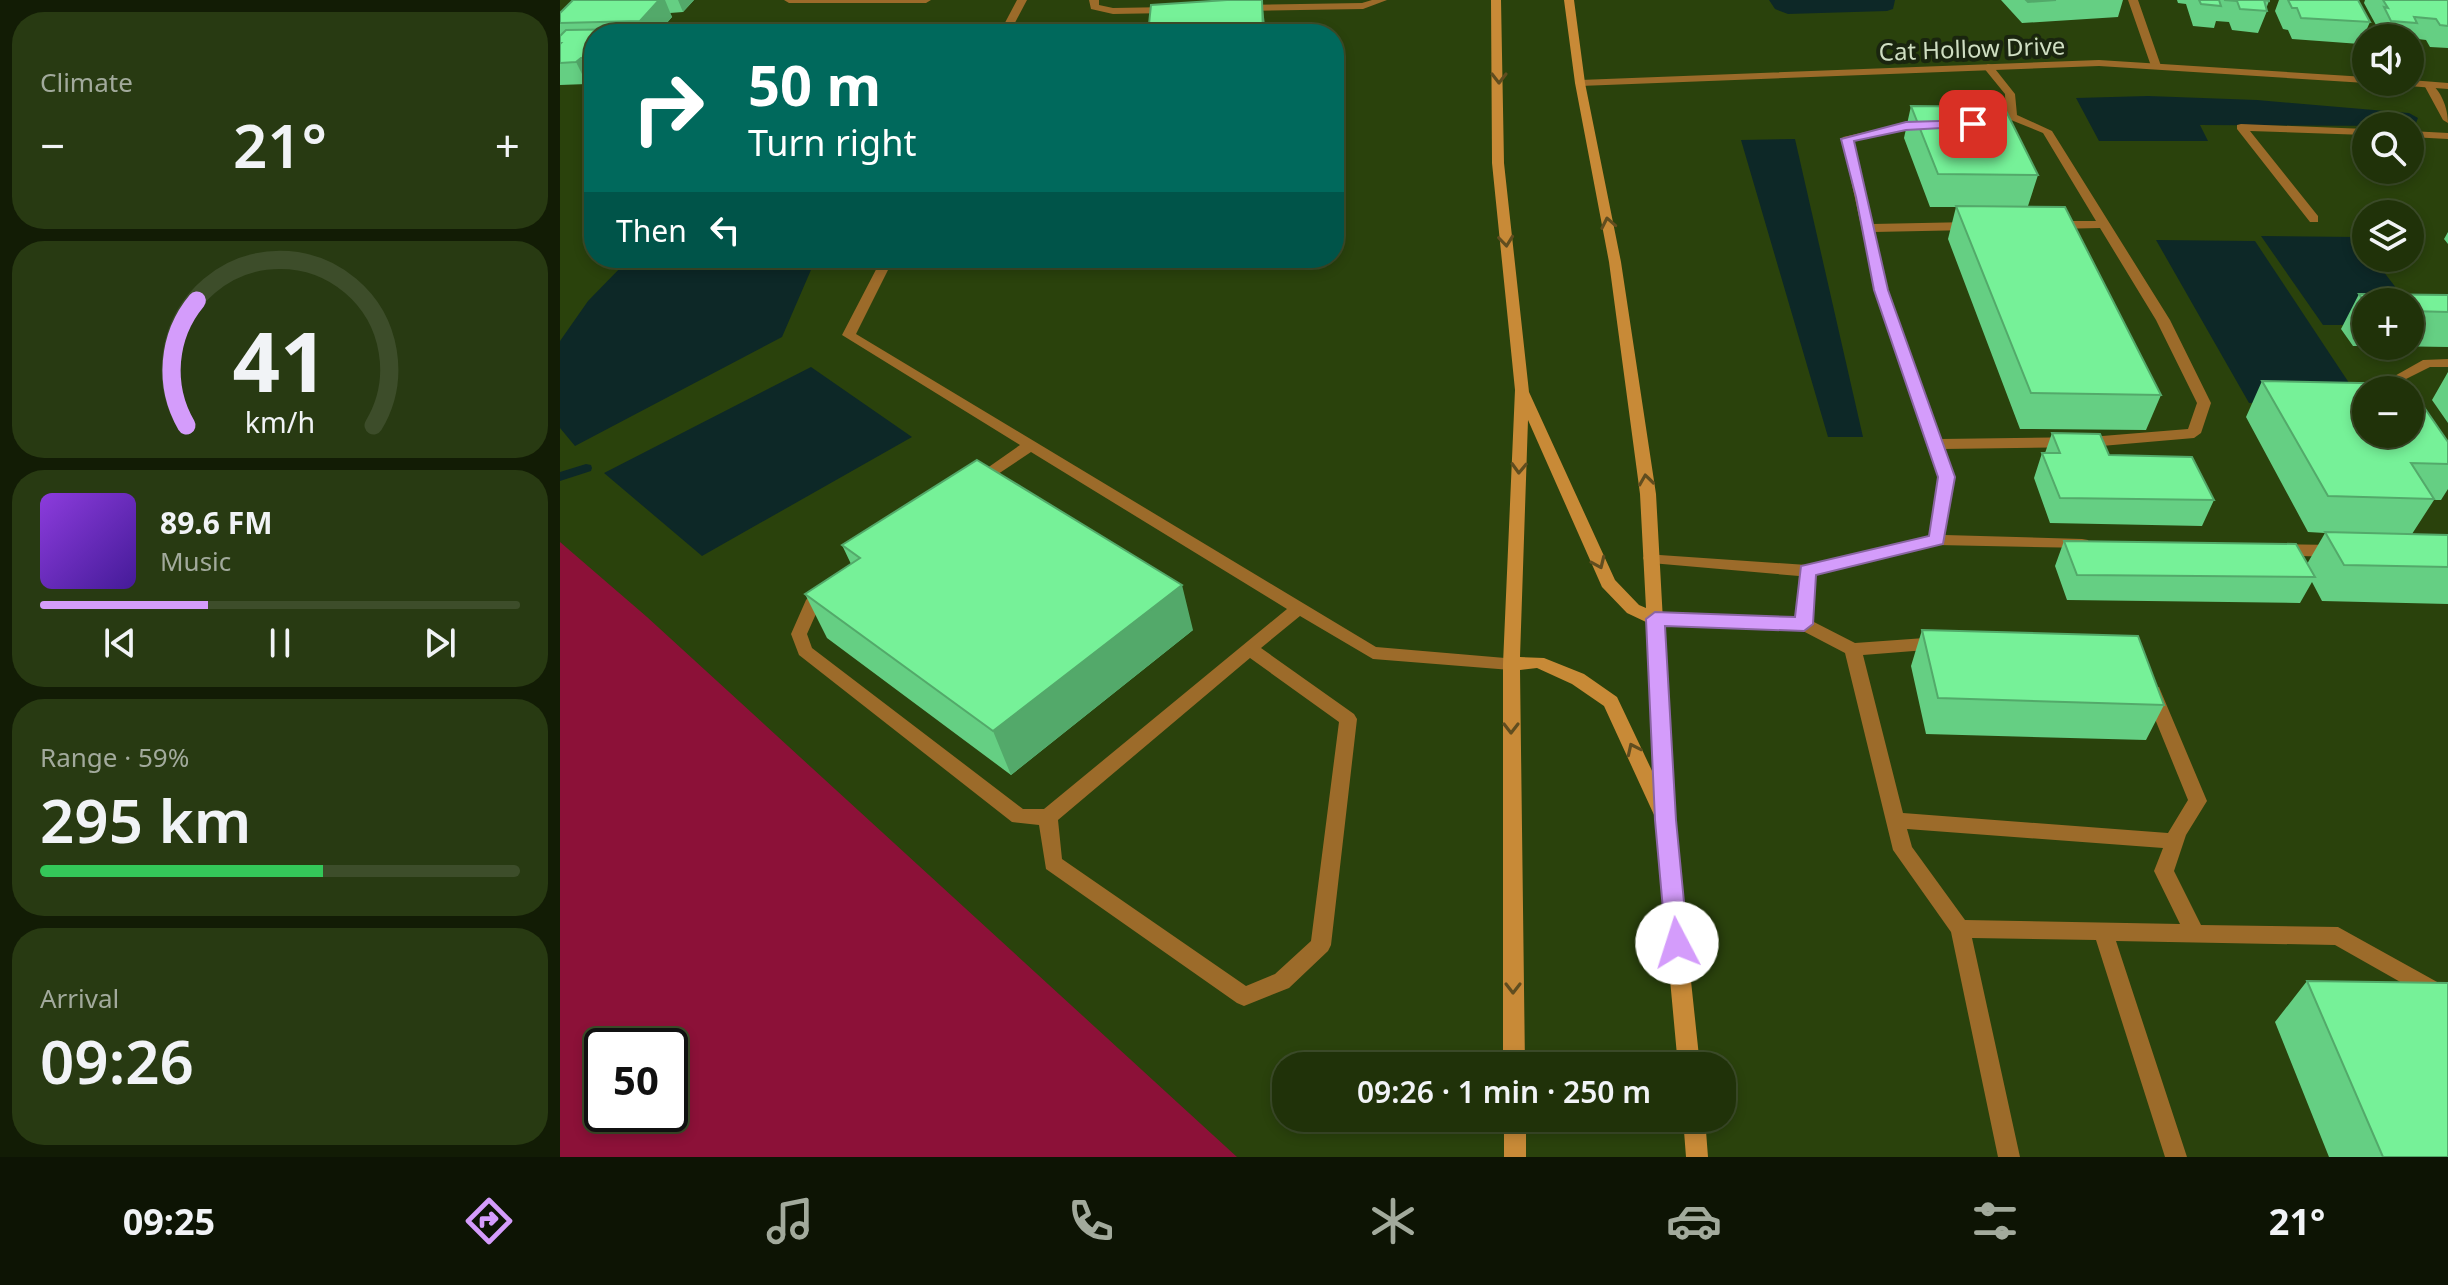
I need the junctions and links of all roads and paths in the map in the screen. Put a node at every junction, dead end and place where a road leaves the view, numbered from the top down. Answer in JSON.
{"nodes":[{"id":1,"x":789,"y":0,"type":"edge"},
{"id":2,"x":926,"y":0,"type":"edge"},
{"id":3,"x":1022,"y":0,"type":"edge"},
{"id":4,"x":1094,"y":0,"type":"edge"},
{"id":5,"x":1382,"y":0,"type":"edge"},
{"id":6,"x":1496,"y":0,"type":"edge"},
{"id":7,"x":1569,"y":0,"type":"edge"},
{"id":8,"x":2133,"y":0,"type":"edge"},
{"id":9,"x":1238,"y":8,"type":"edge"},
{"id":10,"x":1175,"y":10,"type":"edge"},
{"id":11,"x":1009,"y":24,"type":"edge"},
{"id":12,"x":2156,"y":66,"type":"junction"},
{"id":13,"x":1988,"y":67,"type":"junction"},
{"id":14,"x":2352,"y":79,"type":"edge"},
{"id":15,"x":1580,"y":83,"type":"junction"},
{"id":16,"x":2424,"y":85,"type":"edge"},
{"id":17,"x":2429,"y":85,"type":"junction"},
{"id":18,"x":2448,"y":86,"type":"edge"},
{"id":19,"x":2012,"y":117,"type":"junction"},
{"id":20,"x":2448,"y":120,"type":"edge"},
{"id":21,"x":1947,"y":124,"type":"edge"},
{"id":22,"x":1973,"y":124,"type":"edge"},
{"id":23,"x":2352,"y":131,"type":"edge"},
{"id":24,"x":2424,"y":135,"type":"edge"},
{"id":25,"x":2448,"y":136,"type":"edge"},
{"id":26,"x":2314,"y":219,"type":"dead end"},
{"id":27,"x":2103,"y":224,"type":"junction"},
{"id":28,"x":2041,"y":225,"type":"edge"},
{"id":29,"x":1978,"y":226,"type":"edge"},
{"id":30,"x":1869,"y":228,"type":"junction"},
{"id":31,"x":883,"y":268,"type":"edge"},
{"id":32,"x":2448,"y":363,"type":"edge"},
{"id":33,"x":2402,"y":376,"type":"edge"},
{"id":34,"x":1522,"y":390,"type":"junction"},
{"id":35,"x":1934,"y":444,"type":"junction"},
{"id":36,"x":1031,"y":445,"type":"junction"},
{"id":37,"x":966,"y":489,"type":"edge"},
{"id":38,"x":1937,"y":540,"type":"junction"},
{"id":39,"x":2093,"y":544,"type":"edge"},
{"id":40,"x":2265,"y":549,"type":"edge"},
{"id":41,"x":2358,"y":550,"type":"edge"},
{"id":42,"x":1651,"y":558,"type":"junction"},
{"id":43,"x":1807,"y":571,"type":"junction"},
{"id":44,"x":836,"y":578,"type":"edge"},
{"id":45,"x":1300,"y":607,"type":"junction"},
{"id":46,"x":1655,"y":619,"type":"junction"},
{"id":47,"x":1804,"y":624,"type":"junction"},
{"id":48,"x":1962,"y":642,"type":"edge"},
{"id":49,"x":1250,"y":649,"type":"junction"},
{"id":50,"x":1853,"y":649,"type":"junction"},
{"id":51,"x":1511,"y":664,"type":"junction"},
{"id":52,"x":2148,"y":678,"type":"edge"},
{"id":53,"x":1048,"y":817,"type":"junction"},
{"id":54,"x":1665,"y":820,"type":"junction"},
{"id":55,"x":1895,"y":820,"type":"junction"},
{"id":56,"x":2175,"y":841,"type":"junction"},
{"id":57,"x":1960,"y":929,"type":"junction"},
{"id":58,"x":2103,"y":931,"type":"junction"},
{"id":59,"x":2195,"y":933,"type":"junction"},
{"id":60,"x":2448,"y":999,"type":"edge"},
{"id":61,"x":1514,"y":1052,"type":"edge"},
{"id":62,"x":1688,"y":1052,"type":"edge"},
{"id":63,"x":1515,"y":1132,"type":"edge"},
{"id":64,"x":1695,"y":1132,"type":"edge"},
{"id":65,"x":1515,"y":1157,"type":"edge"},
{"id":66,"x":1697,"y":1157,"type":"edge"},
{"id":67,"x":2009,"y":1157,"type":"edge"},
{"id":68,"x":2176,"y":1157,"type":"edge"}],
"edges":[{"from":1,"to":2,"type":"street"},
{"from":3,"to":11,"type":"street"},
{"from":4,"to":10,"type":"street"},
{"from":5,"to":9,"type":"street"},
{"from":6,"to":34,"type":"main road","one_way":true},
{"from":7,"to":15,"type":"main road"},
{"from":8,"to":12,"type":"street"},
{"from":12,"to":13,"type":"street","name":"Cat Hollow Drive"},
{"from":12,"to":14,"type":"street","name":"Cat Hollow Drive"},
{"from":13,"to":15,"type":"street","name":"Cat Hollow Drive"},
{"from":13,"to":19,"type":"street"},
{"from":42,"to":15,"type":"main road","one_way":true},
{"from":16,"to":17,"type":"street"},
{"from":17,"to":18,"type":"street"},
{"from":17,"to":20,"type":"street"},
{"from":19,"to":22,"type":"street"},
{"from":19,"to":27,"type":"street"},
{"from":21,"to":30,"type":"street"},
{"from":23,"to":26,"type":"street"},
{"from":24,"to":25,"type":"street"},
{"from":27,"to":28,"type":"street"},
{"from":27,"to":35,"type":"street"},
{"from":29,"to":30,"type":"street"},
{"from":30,"to":35,"type":"street"},
{"from":31,"to":36,"type":"street"},
{"from":32,"to":33,"type":"street"},
{"from":34,"to":46,"type":"main road","one_way":true},
{"from":34,"to":51,"type":"main road","one_way":true},
{"from":35,"to":38,"type":"street"},
{"from":36,"to":37,"type":"street"},
{"from":36,"to":45,"type":"street"},
{"from":38,"to":39,"type":"street"},
{"from":38,"to":43,"type":"street"},
{"from":40,"to":41,"type":"street"},
{"from":42,"to":43,"type":"street"},
{"from":42,"to":46,"type":"main road"},
{"from":43,"to":47,"type":"street"},
{"from":44,"to":53,"type":"street"},
{"from":45,"to":49,"type":"street"},
{"from":45,"to":51,"type":"street"},
{"from":46,"to":47,"type":"street"},
{"from":46,"to":54,"type":"main road"},
{"from":47,"to":50,"type":"street"},
{"from":48,"to":50,"type":"street"},
{"from":49,"to":53,"type":"street"},
{"from":49,"to":53,"type":"street"},
{"from":50,"to":55,"type":"street"},
{"from":54,"to":51,"type":"main road","one_way":true},
{"from":51,"to":61,"type":"main road","one_way":true},
{"from":52,"to":56,"type":"street"},
{"from":54,"to":62,"type":"main road"},
{"from":55,"to":56,"type":"street"},
{"from":55,"to":57,"type":"street"},
{"from":56,"to":59,"type":"street"},
{"from":57,"to":58,"type":"street"},
{"from":57,"to":67,"type":"street"},
{"from":58,"to":59,"type":"street"},
{"from":58,"to":68,"type":"street"},
{"from":59,"to":60,"type":"street"},
{"from":63,"to":65,"type":"main road"},
{"from":64,"to":66,"type":"main road"}]}
